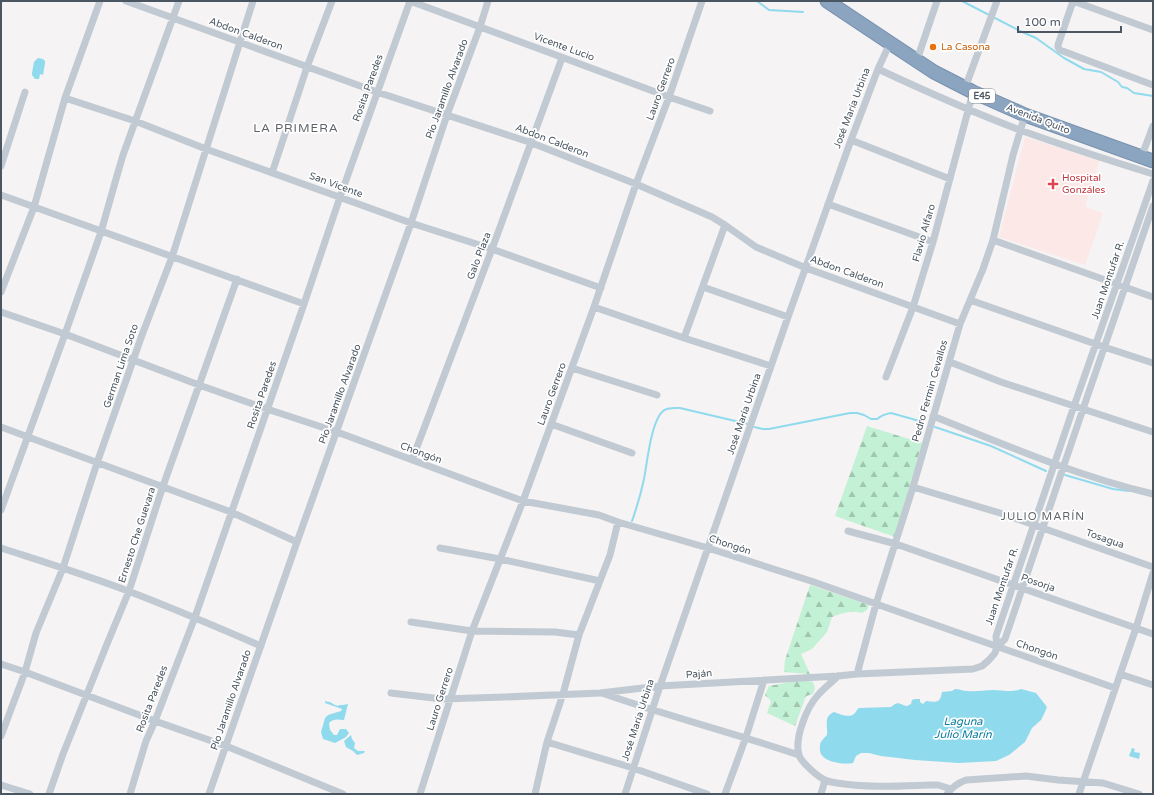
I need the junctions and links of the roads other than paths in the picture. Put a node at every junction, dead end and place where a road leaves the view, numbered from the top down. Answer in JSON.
{"nodes":[{"id":1,"x":100,"y":1,"type":"edge"},
{"id":2,"x":126,"y":1,"type":"edge"},
{"id":3,"x":179,"y":1,"type":"edge"},
{"id":4,"x":253,"y":1,"type":"edge"},
{"id":5,"x":332,"y":1,"type":"edge"},
{"id":6,"x":410,"y":1,"type":"edge"},
{"id":7,"x":488,"y":1,"type":"edge"},
{"id":8,"x":702,"y":1,"type":"edge"},
{"id":9,"x":827,"y":1,"type":"edge"},
{"id":10,"x":842,"y":1,"type":"edge"},
{"id":11,"x":937,"y":1,"type":"edge"},
{"id":12,"x":997,"y":1,"type":"edge"},
{"id":13,"x":1073,"y":1,"type":"edge"},
{"id":14,"x":173,"y":18,"type":"junction"},
{"id":15,"x":480,"y":27,"type":"junction"},
{"id":16,"x":1153,"y":30,"type":"edge"},
{"id":17,"x":239,"y":42,"type":"junction"},
{"id":18,"x":890,"y":43,"type":"junction"},
{"id":19,"x":919,"y":54,"type":"junction"},
{"id":20,"x":562,"y":58,"type":"junction"},
{"id":21,"x":307,"y":67,"type":"junction"},
{"id":22,"x":878,"y":69,"type":"junction"},
{"id":23,"x":1153,"y":85,"type":"edge"},
{"id":24,"x":970,"y":86,"type":"junction"},
{"id":25,"x":26,"y":92,"type":"dead end"},
{"id":26,"x":377,"y":92,"type":"junction"},
{"id":27,"x":669,"y":97,"type":"junction"},
{"id":28,"x":65,"y":98,"type":"junction"},
{"id":29,"x":968,"y":109,"type":"junction"},
{"id":30,"x":710,"y":111,"type":"dead end"},
{"id":31,"x":447,"y":115,"type":"junction"},
{"id":32,"x":1025,"y":115,"type":"junction"},
{"id":33,"x":135,"y":121,"type":"junction"},
{"id":34,"x":1153,"y":126,"type":"edge"},
{"id":35,"x":1020,"y":130,"type":"junction"},
{"id":36,"x":850,"y":140,"type":"junction"},
{"id":37,"x":532,"y":143,"type":"junction"},
{"id":38,"x":206,"y":149,"type":"junction"},
{"id":39,"x":1149,"y":151,"type":"edge"},
{"id":40,"x":1153,"y":161,"type":"edge"},
{"id":41,"x":1,"y":166,"type":"edge"},
{"id":42,"x":272,"y":173,"type":"junction"},
{"id":43,"x":1153,"y":174,"type":"edge"},
{"id":44,"x":950,"y":179,"type":"junction"},
{"id":45,"x":1153,"y":181,"type":"edge"},
{"id":46,"x":636,"y":184,"type":"junction"},
{"id":47,"x":1,"y":195,"type":"edge"},
{"id":48,"x":340,"y":197,"type":"junction"},
{"id":49,"x":828,"y":204,"type":"junction"},
{"id":50,"x":1153,"y":206,"type":"edge"},
{"id":51,"x":34,"y":207,"type":"junction"},
{"id":52,"x":411,"y":223,"type":"junction"},
{"id":53,"x":725,"y":225,"type":"junction"},
{"id":54,"x":101,"y":232,"type":"junction"},
{"id":55,"x":993,"y":240,"type":"junction"},
{"id":56,"x":933,"y":242,"type":"junction"},
{"id":57,"x":492,"y":249,"type":"junction"},
{"id":58,"x":172,"y":257,"type":"junction"},
{"id":59,"x":806,"y":268,"type":"junction"},
{"id":60,"x":237,"y":279,"type":"junction"},
{"id":61,"x":1117,"y":284,"type":"junction"},
{"id":62,"x":703,"y":287,"type":"junction"},
{"id":63,"x":1125,"y":287,"type":"junction"},
{"id":64,"x":601,"y":288,"type":"junction"},
{"id":65,"x":1,"y":292,"type":"edge"},
{"id":66,"x":1153,"y":297,"type":"edge"},
{"id":67,"x":970,"y":300,"type":"junction"},
{"id":68,"x":304,"y":304,"type":"junction"},
{"id":69,"x":594,"y":307,"type":"junction"},
{"id":70,"x":913,"y":307,"type":"junction"},
{"id":71,"x":1,"y":312,"type":"edge"},
{"id":72,"x":788,"y":317,"type":"junction"},
{"id":73,"x":960,"y":324,"type":"junction"},
{"id":74,"x":66,"y":334,"type":"junction"},
{"id":75,"x":684,"y":338,"type":"junction"},
{"id":76,"x":1096,"y":344,"type":"junction"},
{"id":77,"x":1104,"y":347,"type":"junction"},
{"id":78,"x":134,"y":359,"type":"junction"},
{"id":79,"x":950,"y":362,"type":"junction"},
{"id":80,"x":1153,"y":363,"type":"edge"},
{"id":81,"x":771,"y":366,"type":"junction"},
{"id":82,"x":572,"y":368,"type":"junction"},
{"id":83,"x":886,"y":377,"type":"dead end"},
{"id":84,"x":199,"y":385,"type":"junction"},
{"id":85,"x":657,"y":395,"type":"dead end"},
{"id":86,"x":1074,"y":406,"type":"junction"},
{"id":87,"x":268,"y":409,"type":"junction"},
{"id":88,"x":1083,"y":409,"type":"junction"},
{"id":89,"x":933,"y":416,"type":"junction"},
{"id":90,"x":551,"y":424,"type":"junction"},
{"id":91,"x":1,"y":427,"type":"edge"},
{"id":92,"x":337,"y":432,"type":"junction"},
{"id":93,"x":1153,"y":432,"type":"edge"},
{"id":94,"x":28,"y":437,"type":"junction"},
{"id":95,"x":632,"y":453,"type":"dead end"},
{"id":96,"x":412,"y":460,"type":"junction"},
{"id":97,"x":97,"y":463,"type":"junction"},
{"id":98,"x":1054,"y":464,"type":"junction"},
{"id":99,"x":1063,"y":467,"type":"junction"},
{"id":100,"x":163,"y":486,"type":"junction"},
{"id":101,"x":913,"y":487,"type":"junction"},
{"id":102,"x":1153,"y":494,"type":"edge"},
{"id":103,"x":523,"y":501,"type":"junction"},
{"id":104,"x":1,"y":510,"type":"edge"},
{"id":105,"x":231,"y":512,"type":"junction"},
{"id":106,"x":618,"y":522,"type":"junction"},
{"id":107,"x":1034,"y":525,"type":"junction"},
{"id":108,"x":1043,"y":528,"type":"junction"},
{"id":109,"x":848,"y":531,"type":"dead end"},
{"id":110,"x":297,"y":542,"type":"junction"},
{"id":111,"x":896,"y":544,"type":"junction"},
{"id":112,"x":1,"y":548,"type":"edge"},
{"id":113,"x":440,"y":548,"type":"dead end"},
{"id":114,"x":708,"y":548,"type":"junction"},
{"id":115,"x":500,"y":559,"type":"junction"},
{"id":116,"x":1153,"y":566,"type":"edge"},
{"id":117,"x":63,"y":568,"type":"junction"},
{"id":118,"x":1153,"y":573,"type":"edge"},
{"id":119,"x":600,"y":581,"type":"junction"},
{"id":120,"x":1013,"y":585,"type":"junction"},
{"id":121,"x":1022,"y":588,"type":"junction"},
{"id":122,"x":129,"y":591,"type":"junction"},
{"id":123,"x":876,"y":604,"type":"junction"},
{"id":124,"x":195,"y":617,"type":"junction"},
{"id":125,"x":411,"y":622,"type":"dead end"},
{"id":126,"x":1136,"y":628,"type":"junction"},
{"id":127,"x":472,"y":631,"type":"junction"},
{"id":128,"x":1153,"y":634,"type":"edge"},
{"id":129,"x":579,"y":635,"type":"junction"},
{"id":130,"x":261,"y":646,"type":"junction"},
{"id":131,"x":997,"y":646,"type":"junction"},
{"id":132,"x":1,"y":664,"type":"edge"},
{"id":133,"x":25,"y":672,"type":"junction"},
{"id":134,"x":857,"y":674,"type":"junction"},
{"id":135,"x":1120,"y":674,"type":"junction"},
{"id":136,"x":838,"y":676,"type":"junction"},
{"id":137,"x":764,"y":680,"type":"junction"},
{"id":138,"x":1153,"y":685,"type":"edge"},
{"id":139,"x":660,"y":686,"type":"junction"},
{"id":140,"x":1115,"y":688,"type":"junction"},
{"id":141,"x":392,"y":693,"type":"dead end"},
{"id":142,"x":600,"y":693,"type":"junction"},
{"id":143,"x":563,"y":694,"type":"junction"},
{"id":144,"x":87,"y":695,"type":"junction"},
{"id":145,"x":450,"y":698,"type":"junction"},
{"id":146,"x":652,"y":710,"type":"junction"},
{"id":147,"x":155,"y":721,"type":"junction"},
{"id":148,"x":1,"y":736,"type":"edge"},
{"id":149,"x":746,"y":737,"type":"junction"},
{"id":150,"x":547,"y":742,"type":"junction"},
{"id":151,"x":226,"y":746,"type":"junction"},
{"id":152,"x":799,"y":755,"type":"junction"},
{"id":153,"x":634,"y":768,"type":"junction"},
{"id":154,"x":825,"y":780,"type":"junction"},
{"id":155,"x":1083,"y":782,"type":"junction"},
{"id":156,"x":1,"y":785,"type":"edge"},
{"id":157,"x":949,"y":792,"type":"edge"},
{"id":158,"x":30,"y":794,"type":"edge"},
{"id":159,"x":49,"y":794,"type":"edge"},
{"id":160,"x":130,"y":794,"type":"edge"},
{"id":161,"x":209,"y":794,"type":"edge"},
{"id":162,"x":343,"y":794,"type":"edge"},
{"id":163,"x":420,"y":794,"type":"edge"},
{"id":164,"x":535,"y":794,"type":"edge"},
{"id":165,"x":625,"y":794,"type":"edge"},
{"id":166,"x":707,"y":794,"type":"edge"},
{"id":167,"x":725,"y":794,"type":"edge"},
{"id":168,"x":821,"y":794,"type":"edge"},
{"id":169,"x":1079,"y":794,"type":"edge"},
{"id":170,"x":1139,"y":794,"type":"edge"}],
"edges":[{"from":1,"to":28,"type":"street"},
{"from":2,"to":14,"type":"street","name":"Abdon Calderon"},
{"from":3,"to":14,"type":"street"},
{"from":4,"to":17,"type":"street","name":"German Lima Soto"},
{"from":5,"to":21,"type":"street"},
{"from":6,"to":15,"type":"street","name":"Vicente Lucio"},
{"from":6,"to":26,"type":"street","name":"Rosita Paredes"},
{"from":7,"to":15,"type":"street","name":"Pío Jaramillo Alvarado"},
{"from":8,"to":27,"type":"street","name":"Lauro Gerrero"},
{"from":9,"to":18,"type":"highway","name":"Avenida Quito","number":"E45"},
{"from":10,"to":19,"type":"highway","name":"Avenida Quito","number":"E45"},
{"from":11,"to":19,"type":"street"},
{"from":12,"to":24,"type":"street","name":"Flavio Alfaro"},
{"from":13,"to":16,"type":"street"},
{"from":13,"to":23,"type":"street"},
{"from":14,"to":17,"type":"street","name":"Abdon Calderon"},
{"from":14,"to":33,"type":"street"},
{"from":15,"to":20,"type":"street","name":"Vicente Lucio"},
{"from":15,"to":31,"type":"street","name":"Pío Jaramillo Alvarado"},
{"from":17,"to":21,"type":"street","name":"Abdon Calderon"},
{"from":17,"to":38,"type":"street","name":"German Lima Soto"},
{"from":18,"to":22,"type":"street","name":"José María Urbina"},
{"from":18,"to":24,"type":"highway","name":"Avenida Quito","number":"E45"},
{"from":19,"to":24,"type":"highway","name":"Avenida Quito","number":"E45"},
{"from":20,"to":27,"type":"street","name":"Vicente Lucio"},
{"from":20,"to":37,"type":"street","name":"Galo Plaza"},
{"from":21,"to":26,"type":"street","name":"Abdon Calderon"},
{"from":21,"to":42,"type":"street"},
{"from":22,"to":29,"type":"street"},
{"from":22,"to":36,"type":"street","name":"José María Urbina"},
{"from":24,"to":29,"type":"street","name":"Flavio Alfaro"},
{"from":24,"to":32,"type":"highway","name":"Avenida Quito","number":"E45"},
{"from":24,"to":39,"type":"highway","name":"Avenida Quito","number":"E45"},
{"from":25,"to":41,"type":"street"},
{"from":26,"to":31,"type":"street","name":"Abdon Calderon"},
{"from":26,"to":48,"type":"street","name":"Rosita Paredes"},
{"from":27,"to":30,"type":"street","name":"Vicente Lucio"},
{"from":27,"to":46,"type":"street","name":"Lauro Gerrero"},
{"from":28,"to":33,"type":"street","name":"San Vicente"},
{"from":28,"to":51,"type":"street"},
{"from":29,"to":35,"type":"street"},
{"from":29,"to":44,"type":"street","name":"Flavio Alfaro"},
{"from":31,"to":37,"type":"street","name":"Abdon Calderon"},
{"from":31,"to":52,"type":"street","name":"Pío Jaramillo Alvarado"},
{"from":32,"to":35,"type":"street","name":"Pedro Fermin Cevallos"},
{"from":32,"to":40,"type":"highway","name":"Avenida Quito","number":"E45"},
{"from":33,"to":38,"type":"street","name":"San Vicente"},
{"from":33,"to":54,"type":"street"},
{"from":34,"to":39,"type":"street"},
{"from":35,"to":43,"type":"street"},
{"from":35,"to":55,"type":"street","name":"Pedro Fermin Cevallos"},
{"from":36,"to":44,"type":"street"},
{"from":36,"to":49,"type":"street","name":"José María Urbina"},
{"from":37,"to":46,"type":"street","name":"Abdon Calderon"},
{"from":37,"to":57,"type":"street","name":"Galo Plaza"},
{"from":38,"to":42,"type":"street","name":"San Vicente"},
{"from":38,"to":58,"type":"street","name":"German Lima Soto"},
{"from":42,"to":48,"type":"street","name":"San Vicente"},
{"from":44,"to":56,"type":"street","name":"Flavio Alfaro"},
{"from":45,"to":61,"type":"street","name":"Juan Montufar R."},
{"from":46,"to":53,"type":"street","name":"Abdon Calderon"},
{"from":46,"to":64,"type":"street","name":"Lauro Gerrero"},
{"from":47,"to":51,"type":"street"},
{"from":48,"to":52,"type":"street","name":"San Vicente"},
{"from":48,"to":68,"type":"street","name":"Rosita Paredes"},
{"from":49,"to":56,"type":"street"},
{"from":49,"to":59,"type":"street","name":"José María Urbina"},
{"from":50,"to":63,"type":"street","name":"Juan Montufar R."},
{"from":51,"to":54,"type":"street"},
{"from":51,"to":65,"type":"street"},
{"from":52,"to":57,"type":"street","name":"San Vicente"},
{"from":52,"to":92,"type":"street","name":"Pío Jaramillo Alvarado"},
{"from":53,"to":59,"type":"street","name":"Abdon Calderon"},
{"from":53,"to":62,"type":"street"},
{"from":54,"to":58,"type":"street"},
{"from":54,"to":74,"type":"street"},
{"from":55,"to":61,"type":"street"},
{"from":55,"to":67,"type":"street","name":"Pedro Fermin Cevallos"},
{"from":56,"to":70,"type":"street","name":"Flavio Alfaro"},
{"from":57,"to":64,"type":"street","name":"San Vicente"},
{"from":57,"to":96,"type":"street","name":"Galo Plaza"},
{"from":58,"to":60,"type":"street"},
{"from":58,"to":78,"type":"street","name":"German Lima Soto"},
{"from":59,"to":70,"type":"street","name":"Abdon Calderon"},
{"from":59,"to":72,"type":"street","name":"José María Urbina"},
{"from":60,"to":68,"type":"street"},
{"from":60,"to":84,"type":"street","name":"Ernesto Che Guevara"},
{"from":61,"to":63,"type":"street"},
{"from":61,"to":76,"type":"street","name":"Juan Montufar R."},
{"from":62,"to":72,"type":"street"},
{"from":62,"to":75,"type":"street"},
{"from":63,"to":66,"type":"street"},
{"from":63,"to":77,"type":"street","name":"Juan Montufar R."},
{"from":64,"to":69,"type":"street","name":"Lauro Gerrero"},
{"from":67,"to":73,"type":"street","name":"Pedro Fermin Cevallos"},
{"from":67,"to":76,"type":"street"},
{"from":68,"to":87,"type":"street","name":"Rosita Paredes"},
{"from":69,"to":75,"type":"street"},
{"from":69,"to":82,"type":"street","name":"Lauro Gerrero"},
{"from":70,"to":73,"type":"street","name":"Abdon Calderon"},
{"from":70,"to":83,"type":"street","name":"Flavio Alfaro"},
{"from":71,"to":74,"type":"street","name":"Chongón"},
{"from":72,"to":81,"type":"street","name":"José María Urbina"},
{"from":73,"to":79,"type":"street","name":"Pedro Fermin Cevallos"},
{"from":74,"to":78,"type":"street","name":"Chongón"},
{"from":74,"to":94,"type":"street"},
{"from":75,"to":81,"type":"street"},
{"from":76,"to":77,"type":"street"},
{"from":76,"to":86,"type":"street","name":"Juan Montufar R."},
{"from":77,"to":80,"type":"street"},
{"from":77,"to":88,"type":"street","name":"Juan Montufar R."},
{"from":78,"to":84,"type":"street","name":"Chongón"},
{"from":78,"to":97,"type":"street","name":"German Lima Soto"},
{"from":79,"to":86,"type":"street"},
{"from":79,"to":89,"type":"street","name":"Pedro Fermin Cevallos"},
{"from":81,"to":114,"type":"street","name":"José María Urbina"},
{"from":82,"to":85,"type":"street"},
{"from":82,"to":90,"type":"street","name":"Lauro Gerrero"},
{"from":84,"to":87,"type":"street","name":"Chongón"},
{"from":84,"to":100,"type":"street","name":"Ernesto Che Guevara"},
{"from":86,"to":88,"type":"street"},
{"from":86,"to":98,"type":"street","name":"Juan Montufar R."},
{"from":87,"to":92,"type":"street","name":"Chongón"},
{"from":87,"to":105,"type":"street","name":"Rosita Paredes"},
{"from":88,"to":93,"type":"street"},
{"from":88,"to":99,"type":"street","name":"Juan Montufar R."},
{"from":89,"to":98,"type":"street"},
{"from":89,"to":101,"type":"street","name":"Pedro Fermin Cevallos"},
{"from":90,"to":95,"type":"street"},
{"from":90,"to":103,"type":"street","name":"Lauro Gerrero"},
{"from":91,"to":94,"type":"street"},
{"from":92,"to":96,"type":"street","name":"Chongón"},
{"from":92,"to":110,"type":"street","name":"Pío Jaramillo Alvarado"},
{"from":94,"to":97,"type":"street"},
{"from":94,"to":104,"type":"street"},
{"from":96,"to":103,"type":"street","name":"Chongón"},
{"from":97,"to":100,"type":"street"},
{"from":97,"to":117,"type":"street","name":"German Lima Soto"},
{"from":98,"to":99,"type":"street"},
{"from":98,"to":107,"type":"street","name":"Juan Montufar R."},
{"from":99,"to":102,"type":"street"},
{"from":99,"to":108,"type":"street","name":"Juan Montufar R."},
{"from":100,"to":105,"type":"street"},
{"from":100,"to":122,"type":"street","name":"Ernesto Che Guevara"},
{"from":101,"to":107,"type":"street","name":"Tosagua"},
{"from":101,"to":111,"type":"street","name":"Pedro Fermin Cevallos"},
{"from":103,"to":106,"type":"street","name":"Chongón"},
{"from":103,"to":115,"type":"street","name":"Lauro Gerrero"},
{"from":105,"to":110,"type":"street"},
{"from":105,"to":124,"type":"street","name":"Rosita Paredes"},
{"from":106,"to":114,"type":"street","name":"Chongón"},
{"from":106,"to":119,"type":"street"},
{"from":107,"to":108,"type":"street","name":"Tosagua"},
{"from":107,"to":120,"type":"street","name":"Juan Montufar R."},
{"from":108,"to":116,"type":"street","name":"Tosagua"},
{"from":108,"to":121,"type":"street","name":"Juan Montufar R."},
{"from":109,"to":111,"type":"street","name":"Posorja"},
{"from":110,"to":130,"type":"street","name":"Pío Jaramillo Alvarado"},
{"from":111,"to":120,"type":"street","name":"Posorja"},
{"from":111,"to":123,"type":"street","name":"Pedro Fermin Cevallos"},
{"from":112,"to":117,"type":"street"},
{"from":113,"to":115,"type":"street"},
{"from":114,"to":123,"type":"street","name":"Chongón"},
{"from":114,"to":139,"type":"street","name":"José María Urbina"},
{"from":115,"to":119,"type":"street"},
{"from":115,"to":127,"type":"street","name":"Lauro Gerrero"},
{"from":117,"to":122,"type":"street"},
{"from":117,"to":133,"type":"street","name":"German Lima Soto"},
{"from":118,"to":126,"type":"street"},
{"from":119,"to":129,"type":"street"},
{"from":120,"to":121,"type":"street","name":"Posorja"},
{"from":120,"to":131,"type":"street","name":"Juan Montufar R."},
{"from":121,"to":126,"type":"street","name":"Posorja"},
{"from":121,"to":131,"type":"street","name":"Juan Montufar R."},
{"from":122,"to":124,"type":"street"},
{"from":122,"to":144,"type":"street","name":"Ernesto Che Guevara"},
{"from":123,"to":131,"type":"street","name":"Chongón"},
{"from":123,"to":134,"type":"street","name":"Pedro Fermin Cevallos"},
{"from":124,"to":130,"type":"street"},
{"from":124,"to":147,"type":"street","name":"Rosita Paredes"},
{"from":125,"to":127,"type":"street"},
{"from":126,"to":128,"type":"street","name":"Posorja"},
{"from":126,"to":135,"type":"street"},
{"from":127,"to":129,"type":"street"},
{"from":127,"to":145,"type":"street","name":"Lauro Gerrero"},
{"from":129,"to":143,"type":"street"},
{"from":130,"to":151,"type":"street","name":"Pío Jaramillo Alvarado"},
{"from":131,"to":134,"type":"street","name":"Paján"},
{"from":131,"to":140,"type":"street","name":"Chongón"},
{"from":132,"to":133,"type":"street"},
{"from":133,"to":144,"type":"street"},
{"from":133,"to":148,"type":"street","name":"German Lima Soto"},
{"from":134,"to":136,"type":"street","name":"Paján"},
{"from":135,"to":138,"type":"street"},
{"from":135,"to":140,"type":"street"},
{"from":136,"to":137,"type":"street","name":"Paján"},
{"from":136,"to":152,"type":"street"},
{"from":137,"to":139,"type":"street","name":"Paján"},
{"from":137,"to":149,"type":"street"},
{"from":139,"to":142,"type":"street","name":"Paján"},
{"from":139,"to":146,"type":"street","name":"José María Urbina"},
{"from":140,"to":155,"type":"street"},
{"from":141,"to":145,"type":"street","name":"Paján"},
{"from":142,"to":143,"type":"street","name":"Paján"},
{"from":142,"to":146,"type":"street"},
{"from":143,"to":145,"type":"street","name":"Paján"},
{"from":143,"to":150,"type":"street"},
{"from":144,"to":147,"type":"street"},
{"from":144,"to":159,"type":"street","name":"Ernesto Che Guevara"},
{"from":145,"to":163,"type":"street","name":"Lauro Gerrero"},
{"from":146,"to":149,"type":"street"},
{"from":146,"to":153,"type":"street","name":"José María Urbina"},
{"from":147,"to":151,"type":"street"},
{"from":147,"to":160,"type":"street","name":"Rosita Paredes"},
{"from":149,"to":152,"type":"street"},
{"from":149,"to":167,"type":"street"},
{"from":150,"to":153,"type":"street"},
{"from":150,"to":164,"type":"street"},
{"from":151,"to":161,"type":"street","name":"Pío Jaramillo Alvarado"},
{"from":151,"to":162,"type":"street"},
{"from":152,"to":154,"type":"street"},
{"from":153,"to":165,"type":"street","name":"José María Urbina"},
{"from":153,"to":166,"type":"street"},
{"from":154,"to":157,"type":"street"},
{"from":154,"to":168,"type":"street"},
{"from":155,"to":157,"type":"street"},
{"from":155,"to":169,"type":"street"},
{"from":155,"to":170,"type":"street"},
{"from":156,"to":158,"type":"street"}]}
